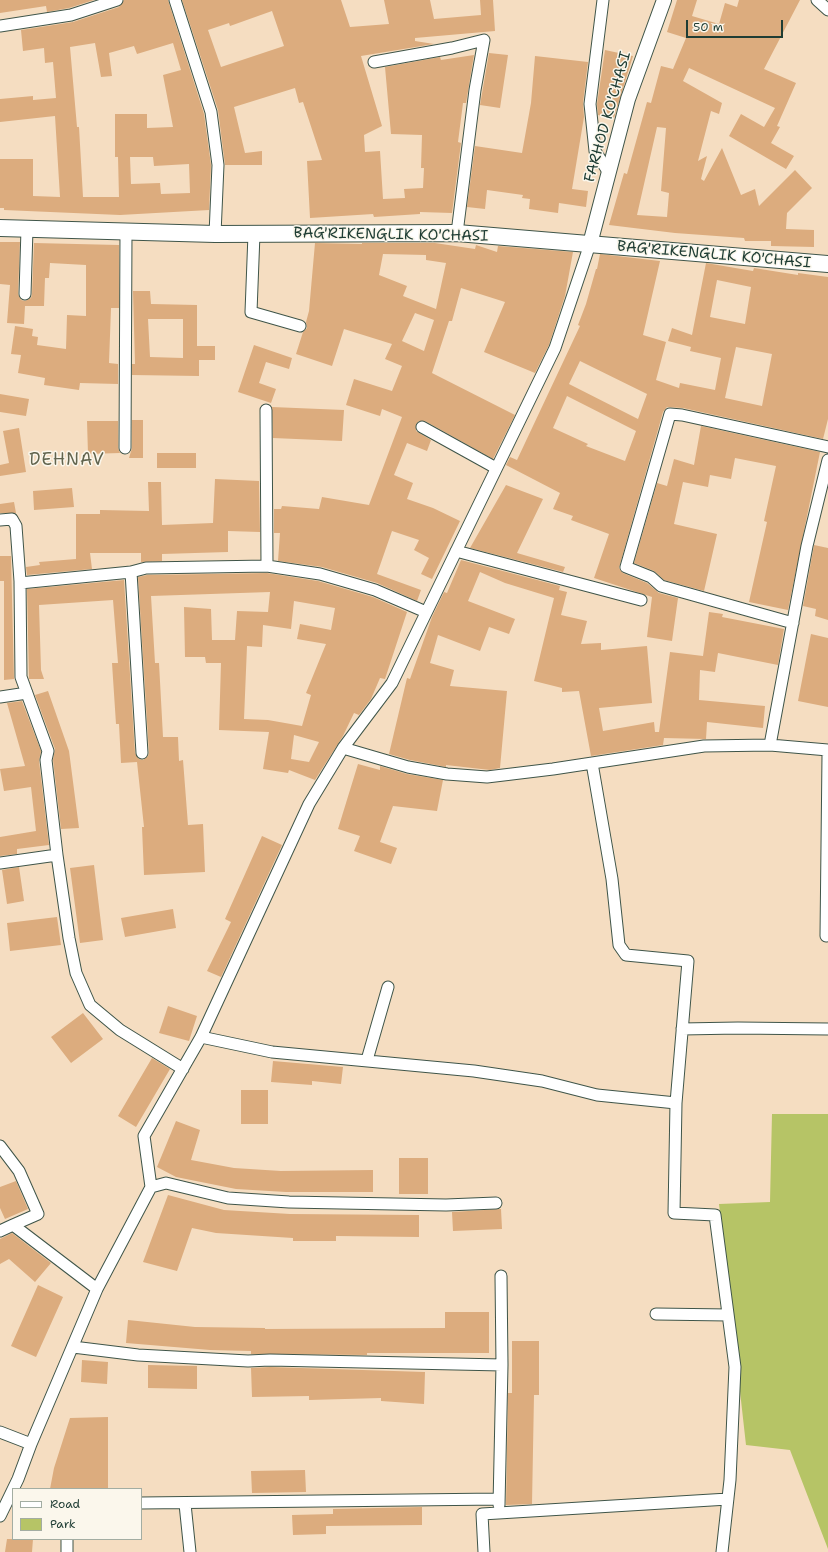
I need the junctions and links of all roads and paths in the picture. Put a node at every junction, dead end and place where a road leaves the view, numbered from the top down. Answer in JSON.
{"nodes":[{"id":1,"x":117,"y":0,"type":"edge"},
{"id":2,"x":175,"y":0,"type":"edge"},
{"id":3,"x":603,"y":0,"type":"edge"},
{"id":4,"x":664,"y":0,"type":"edge"},
{"id":5,"x":817,"y":0,"type":"edge"},
{"id":6,"x":828,"y":10,"type":"edge"},
{"id":7,"x":0,"y":26,"type":"edge"},
{"id":8,"x":374,"y":62,"type":"dead end"},
{"id":9,"x":609,"y":173,"type":"junction"},
{"id":10,"x":0,"y":228,"type":"edge"},
{"id":11,"x":26,"y":229,"type":"junction"},
{"id":12,"x":126,"y":232,"type":"junction"},
{"id":13,"x":457,"y":233,"type":"junction"},
{"id":14,"x":215,"y":234,"type":"junction"},
{"id":15,"x":254,"y":234,"type":"junction"},
{"id":16,"x":590,"y":244,"type":"junction"},
{"id":17,"x":828,"y":264,"type":"edge"},
{"id":18,"x":25,"y":294,"type":"dead end"},
{"id":19,"x":300,"y":326,"type":"dead end"},
{"id":20,"x":266,"y":410,"type":"dead end"},
{"id":21,"x":422,"y":427,"type":"dead end"},
{"id":22,"x":125,"y":448,"type":"dead end"},
{"id":23,"x":828,"y":448,"type":"edge"},
{"id":24,"x":828,"y":460,"type":"edge"},
{"id":25,"x":496,"y":468,"type":"junction"},
{"id":26,"x":826,"y":477,"type":"edge"},
{"id":27,"x":0,"y":520,"type":"edge"},
{"id":28,"x":456,"y":551,"type":"junction"},
{"id":29,"x":267,"y":566,"type":"junction"},
{"id":30,"x":131,"y":572,"type":"junction"},
{"id":31,"x":20,"y":583,"type":"junction"},
{"id":32,"x":640,"y":600,"type":"dead end"},
{"id":33,"x":426,"y":612,"type":"junction"},
{"id":34,"x":793,"y":623,"type":"junction"},
{"id":35,"x":27,"y":693,"type":"junction"},
{"id":36,"x":0,"y":697,"type":"edge"},
{"id":37,"x":770,"y":746,"type":"junction"},
{"id":38,"x":343,"y":748,"type":"junction"},
{"id":39,"x":828,"y":750,"type":"edge"},
{"id":40,"x":142,"y":753,"type":"dead end"},
{"id":41,"x":828,"y":755,"type":"edge"},
{"id":42,"x":592,"y":763,"type":"junction"},
{"id":43,"x":57,"y":855,"type":"junction"},
{"id":44,"x":0,"y":863,"type":"edge"},
{"id":45,"x":826,"y":936,"type":"dead end"},
{"id":46,"x":388,"y":987,"type":"dead end"},
{"id":47,"x":682,"y":1029,"type":"junction"},
{"id":48,"x":828,"y":1029,"type":"edge"},
{"id":49,"x":201,"y":1037,"type":"junction"},
{"id":50,"x":367,"y":1060,"type":"junction"},
{"id":51,"x":183,"y":1069,"type":"junction"},
{"id":52,"x":676,"y":1104,"type":"junction"},
{"id":53,"x":0,"y":1146,"type":"edge"},
{"id":54,"x":151,"y":1187,"type":"junction"},
{"id":55,"x":496,"y":1203,"type":"dead end"},
{"id":56,"x":13,"y":1225,"type":"junction"},
{"id":57,"x":0,"y":1231,"type":"edge"},
{"id":58,"x":501,"y":1276,"type":"dead end"},
{"id":59,"x":97,"y":1289,"type":"junction"},
{"id":60,"x":656,"y":1314,"type":"dead end"},
{"id":61,"x":728,"y":1315,"type":"junction"},
{"id":62,"x":73,"y":1347,"type":"junction"},
{"id":63,"x":502,"y":1365,"type":"junction"},
{"id":64,"x":0,"y":1432,"type":"edge"},
{"id":65,"x":31,"y":1444,"type":"junction"},
{"id":66,"x":14,"y":1488,"type":"edge"},
{"id":67,"x":499,"y":1499,"type":"junction"},
{"id":68,"x":728,"y":1499,"type":"junction"},
{"id":69,"x":9,"y":1502,"type":"edge"},
{"id":70,"x":142,"y":1503,"type":"edge"},
{"id":71,"x":185,"y":1504,"type":"junction"},
{"id":72,"x":498,"y":1514,"type":"junction"},
{"id":73,"x":0,"y":1516,"type":"edge"},
{"id":74,"x":67,"y":1540,"type":"edge"},
{"id":75,"x":67,"y":1552,"type":"edge"},
{"id":76,"x":190,"y":1552,"type":"edge"},
{"id":77,"x":484,"y":1552,"type":"edge"},
{"id":78,"x":722,"y":1552,"type":"edge"}],
"edges":[{"from":1,"to":7,"type":"street"},
{"from":2,"to":14,"type":"street"},
{"from":3,"to":9,"type":"street"},
{"from":4,"to":9,"type":"street","name":"FARHOD KO'CHASI"},
{"from":5,"to":6,"type":"street"},
{"from":8,"to":13,"type":"street"},
{"from":9,"to":16,"type":"street","name":"FARHOD KO'CHASI"},
{"from":10,"to":11,"type":"main road","name":"BAG'RIKENGLIK KO'CHASI"},
{"from":11,"to":12,"type":"main road","name":"BAG'RIKENGLIK KO'CHASI"},
{"from":11,"to":18,"type":"street"},
{"from":12,"to":14,"type":"main road","name":"BAG'RIKENGLIK KO'CHASI"},
{"from":12,"to":22,"type":"street"},
{"from":13,"to":15,"type":"main road","name":"BAG'RIKENGLIK KO'CHASI"},
{"from":13,"to":16,"type":"main road","name":"BAG'RIKENGLIK KO'CHASI"},
{"from":14,"to":15,"type":"main road","name":"BAG'RIKENGLIK KO'CHASI"},
{"from":15,"to":19,"type":"street"},
{"from":16,"to":17,"type":"main road","name":"BAG'RIKENGLIK KO'CHASI"},
{"from":16,"to":25,"type":"street"},
{"from":20,"to":29,"type":"street"},
{"from":21,"to":25,"type":"street"},
{"from":23,"to":34,"type":"street"},
{"from":24,"to":26,"type":"street"},
{"from":25,"to":28,"type":"street"},
{"from":26,"to":34,"type":"street"},
{"from":27,"to":31,"type":"street"},
{"from":28,"to":32,"type":"street"},
{"from":28,"to":33,"type":"street"},
{"from":29,"to":30,"type":"street"},
{"from":29,"to":33,"type":"street"},
{"from":30,"to":31,"type":"street"},
{"from":30,"to":40,"type":"street"},
{"from":31,"to":35,"type":"street"},
{"from":33,"to":38,"type":"street"},
{"from":34,"to":37,"type":"street"},
{"from":35,"to":36,"type":"street"},
{"from":35,"to":43,"type":"street"},
{"from":37,"to":39,"type":"street"},
{"from":37,"to":42,"type":"street"},
{"from":38,"to":42,"type":"street"},
{"from":38,"to":49,"type":"street"},
{"from":41,"to":45,"type":"street"},
{"from":42,"to":47,"type":"street"},
{"from":43,"to":44,"type":"street"},
{"from":43,"to":51,"type":"street"},
{"from":46,"to":50,"type":"street"},
{"from":47,"to":48,"type":"street"},
{"from":47,"to":52,"type":"street"},
{"from":49,"to":50,"type":"street"},
{"from":49,"to":51,"type":"street"},
{"from":50,"to":52,"type":"street"},
{"from":51,"to":54,"type":"street"},
{"from":52,"to":61,"type":"street"},
{"from":53,"to":56,"type":"street"},
{"from":54,"to":55,"type":"street"},
{"from":54,"to":59,"type":"street"},
{"from":56,"to":57,"type":"street"},
{"from":56,"to":59,"type":"street"},
{"from":58,"to":63,"type":"street"},
{"from":59,"to":62,"type":"street"},
{"from":60,"to":61,"type":"street"},
{"from":61,"to":68,"type":"street"},
{"from":62,"to":63,"type":"street"},
{"from":62,"to":65,"type":"street"},
{"from":63,"to":67,"type":"street"},
{"from":64,"to":65,"type":"street"},
{"from":65,"to":66,"type":"street"},
{"from":67,"to":71,"type":"street"},
{"from":67,"to":72,"type":"street"},
{"from":68,"to":72,"type":"street"},
{"from":68,"to":78,"type":"street"},
{"from":69,"to":73,"type":"street"},
{"from":70,"to":71,"type":"street"},
{"from":71,"to":76,"type":"street"},
{"from":72,"to":77,"type":"street"},
{"from":74,"to":75,"type":"street"}]}
